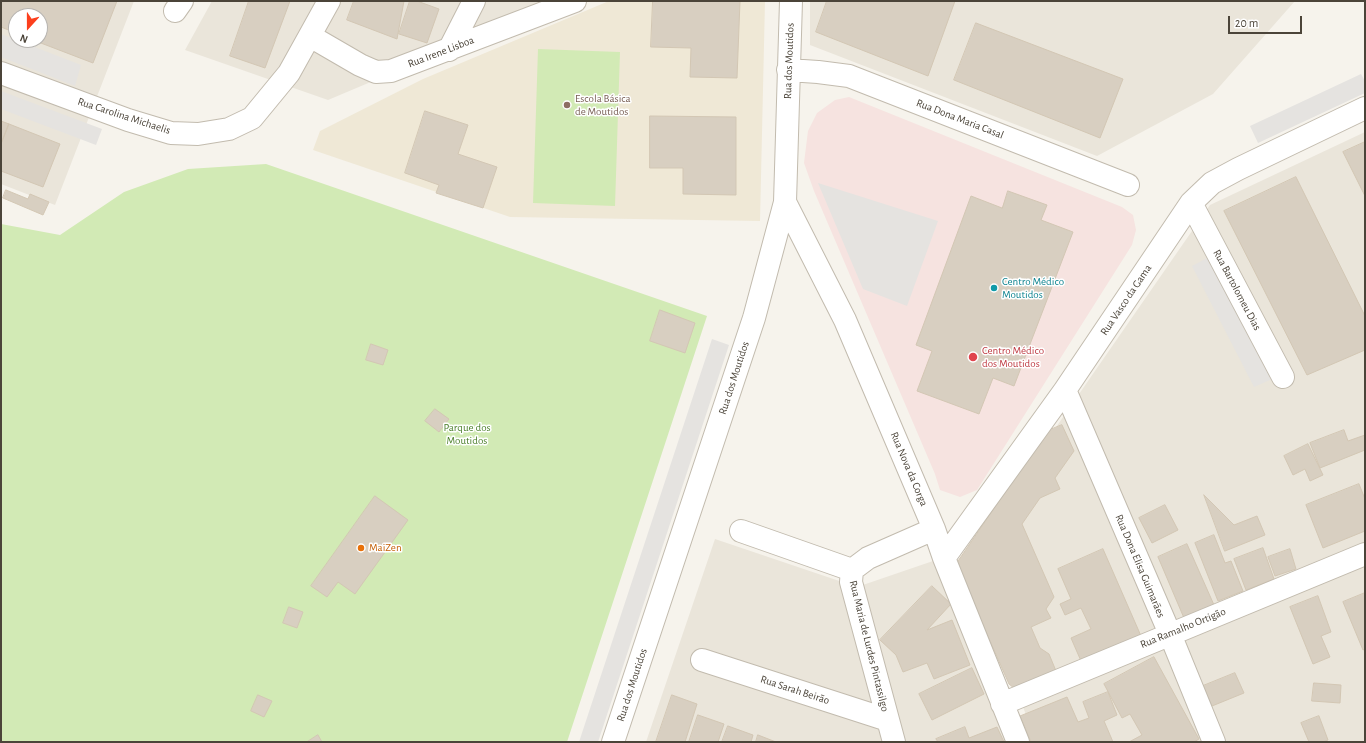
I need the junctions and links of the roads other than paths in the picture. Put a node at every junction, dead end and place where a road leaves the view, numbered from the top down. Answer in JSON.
{"nodes":[{"id":1,"x":329,"y":1,"type":"edge"},
{"id":2,"x":474,"y":1,"type":"edge"},
{"id":3,"x":575,"y":1,"type":"edge"},
{"id":4,"x":791,"y":1,"type":"edge"},
{"id":5,"x":310,"y":36,"type":"junction"},
{"id":6,"x":449,"y":50,"type":"junction"},
{"id":7,"x":788,"y":70,"type":"junction"},
{"id":8,"x":1,"y":73,"type":"edge"},
{"id":9,"x":1365,"y":108,"type":"edge"},
{"id":10,"x":1128,"y":184,"type":"dead end"},
{"id":11,"x":785,"y":202,"type":"junction"},
{"id":12,"x":1191,"y":203,"type":"junction"},
{"id":13,"x":1283,"y":377,"type":"dead end"},
{"id":14,"x":1065,"y":390,"type":"junction"},
{"id":15,"x":934,"y":529,"type":"junction"},
{"id":16,"x":741,"y":531,"type":"dead end"},
{"id":17,"x":1365,"y":554,"type":"edge"},
{"id":18,"x":944,"y":558,"type":"junction"},
{"id":19,"x":852,"y":570,"type":"junction"},
{"id":20,"x":1170,"y":634,"type":"junction"},
{"id":21,"x":702,"y":660,"type":"dead end"},
{"id":22,"x":1002,"y":704,"type":"junction"},
{"id":23,"x":888,"y":720,"type":"junction"},
{"id":24,"x":613,"y":742,"type":"edge"},
{"id":25,"x":894,"y":742,"type":"edge"},
{"id":26,"x":1018,"y":742,"type":"edge"},
{"id":27,"x":1214,"y":742,"type":"edge"}],
"edges":[{"from":1,"to":5,"type":"street","name":"Rua Carolina Michaelis"},
{"from":2,"to":6,"type":"street"},
{"from":3,"to":6,"type":"street","name":"Rua Irene Lisboa"},
{"from":4,"to":7,"type":"street","name":"Rua dos Moutidos"},
{"from":5,"to":6,"type":"street","name":"Rua Irene Lisboa"},
{"from":5,"to":8,"type":"street","name":"Rua Carolina Michaelis"},
{"from":7,"to":10,"type":"street","name":"Rua Dona Maria Casal"},
{"from":7,"to":11,"type":"street","name":"Rua dos Moutidos"},
{"from":9,"to":12,"type":"street","name":"Rua Vasco da Gama"},
{"from":11,"to":15,"type":"street","name":"Rua Nova da Corga"},
{"from":11,"to":24,"type":"street","name":"Rua dos Moutidos"},
{"from":12,"to":13,"type":"street","name":"Rua Bartolomeu Dias"},
{"from":12,"to":14,"type":"street","name":"Rua Vasco da Gama"},
{"from":14,"to":18,"type":"street","name":"Rua Vasco da Gama"},
{"from":14,"to":20,"type":"street","name":"Rua Dona Elisa Guimarães"},
{"from":15,"to":18,"type":"street","name":"Rua Nova da Corga"},
{"from":15,"to":19,"type":"street","name":"Rua Maria de Lurdes Pintassilgo"},
{"from":16,"to":19,"type":"street"},
{"from":17,"to":20,"type":"street","name":"Rua Ramalho Ortigão"},
{"from":18,"to":22,"type":"street","name":"Rua Nova da Corga"},
{"from":19,"to":23,"type":"street","name":"Rua Maria de Lurdes Pintassilgo"},
{"from":20,"to":22,"type":"street","name":"Rua Ramalho Ortigão"},
{"from":20,"to":27,"type":"street","name":"Rua Dona Elisa Guimarães"},
{"from":21,"to":23,"type":"street","name":"Rua Sarah Beirão"},
{"from":22,"to":26,"type":"street","name":"Rua Nova da Corga"},
{"from":23,"to":25,"type":"street","name":"Rua Maria de Lurdes Pintassilgo"}]}
